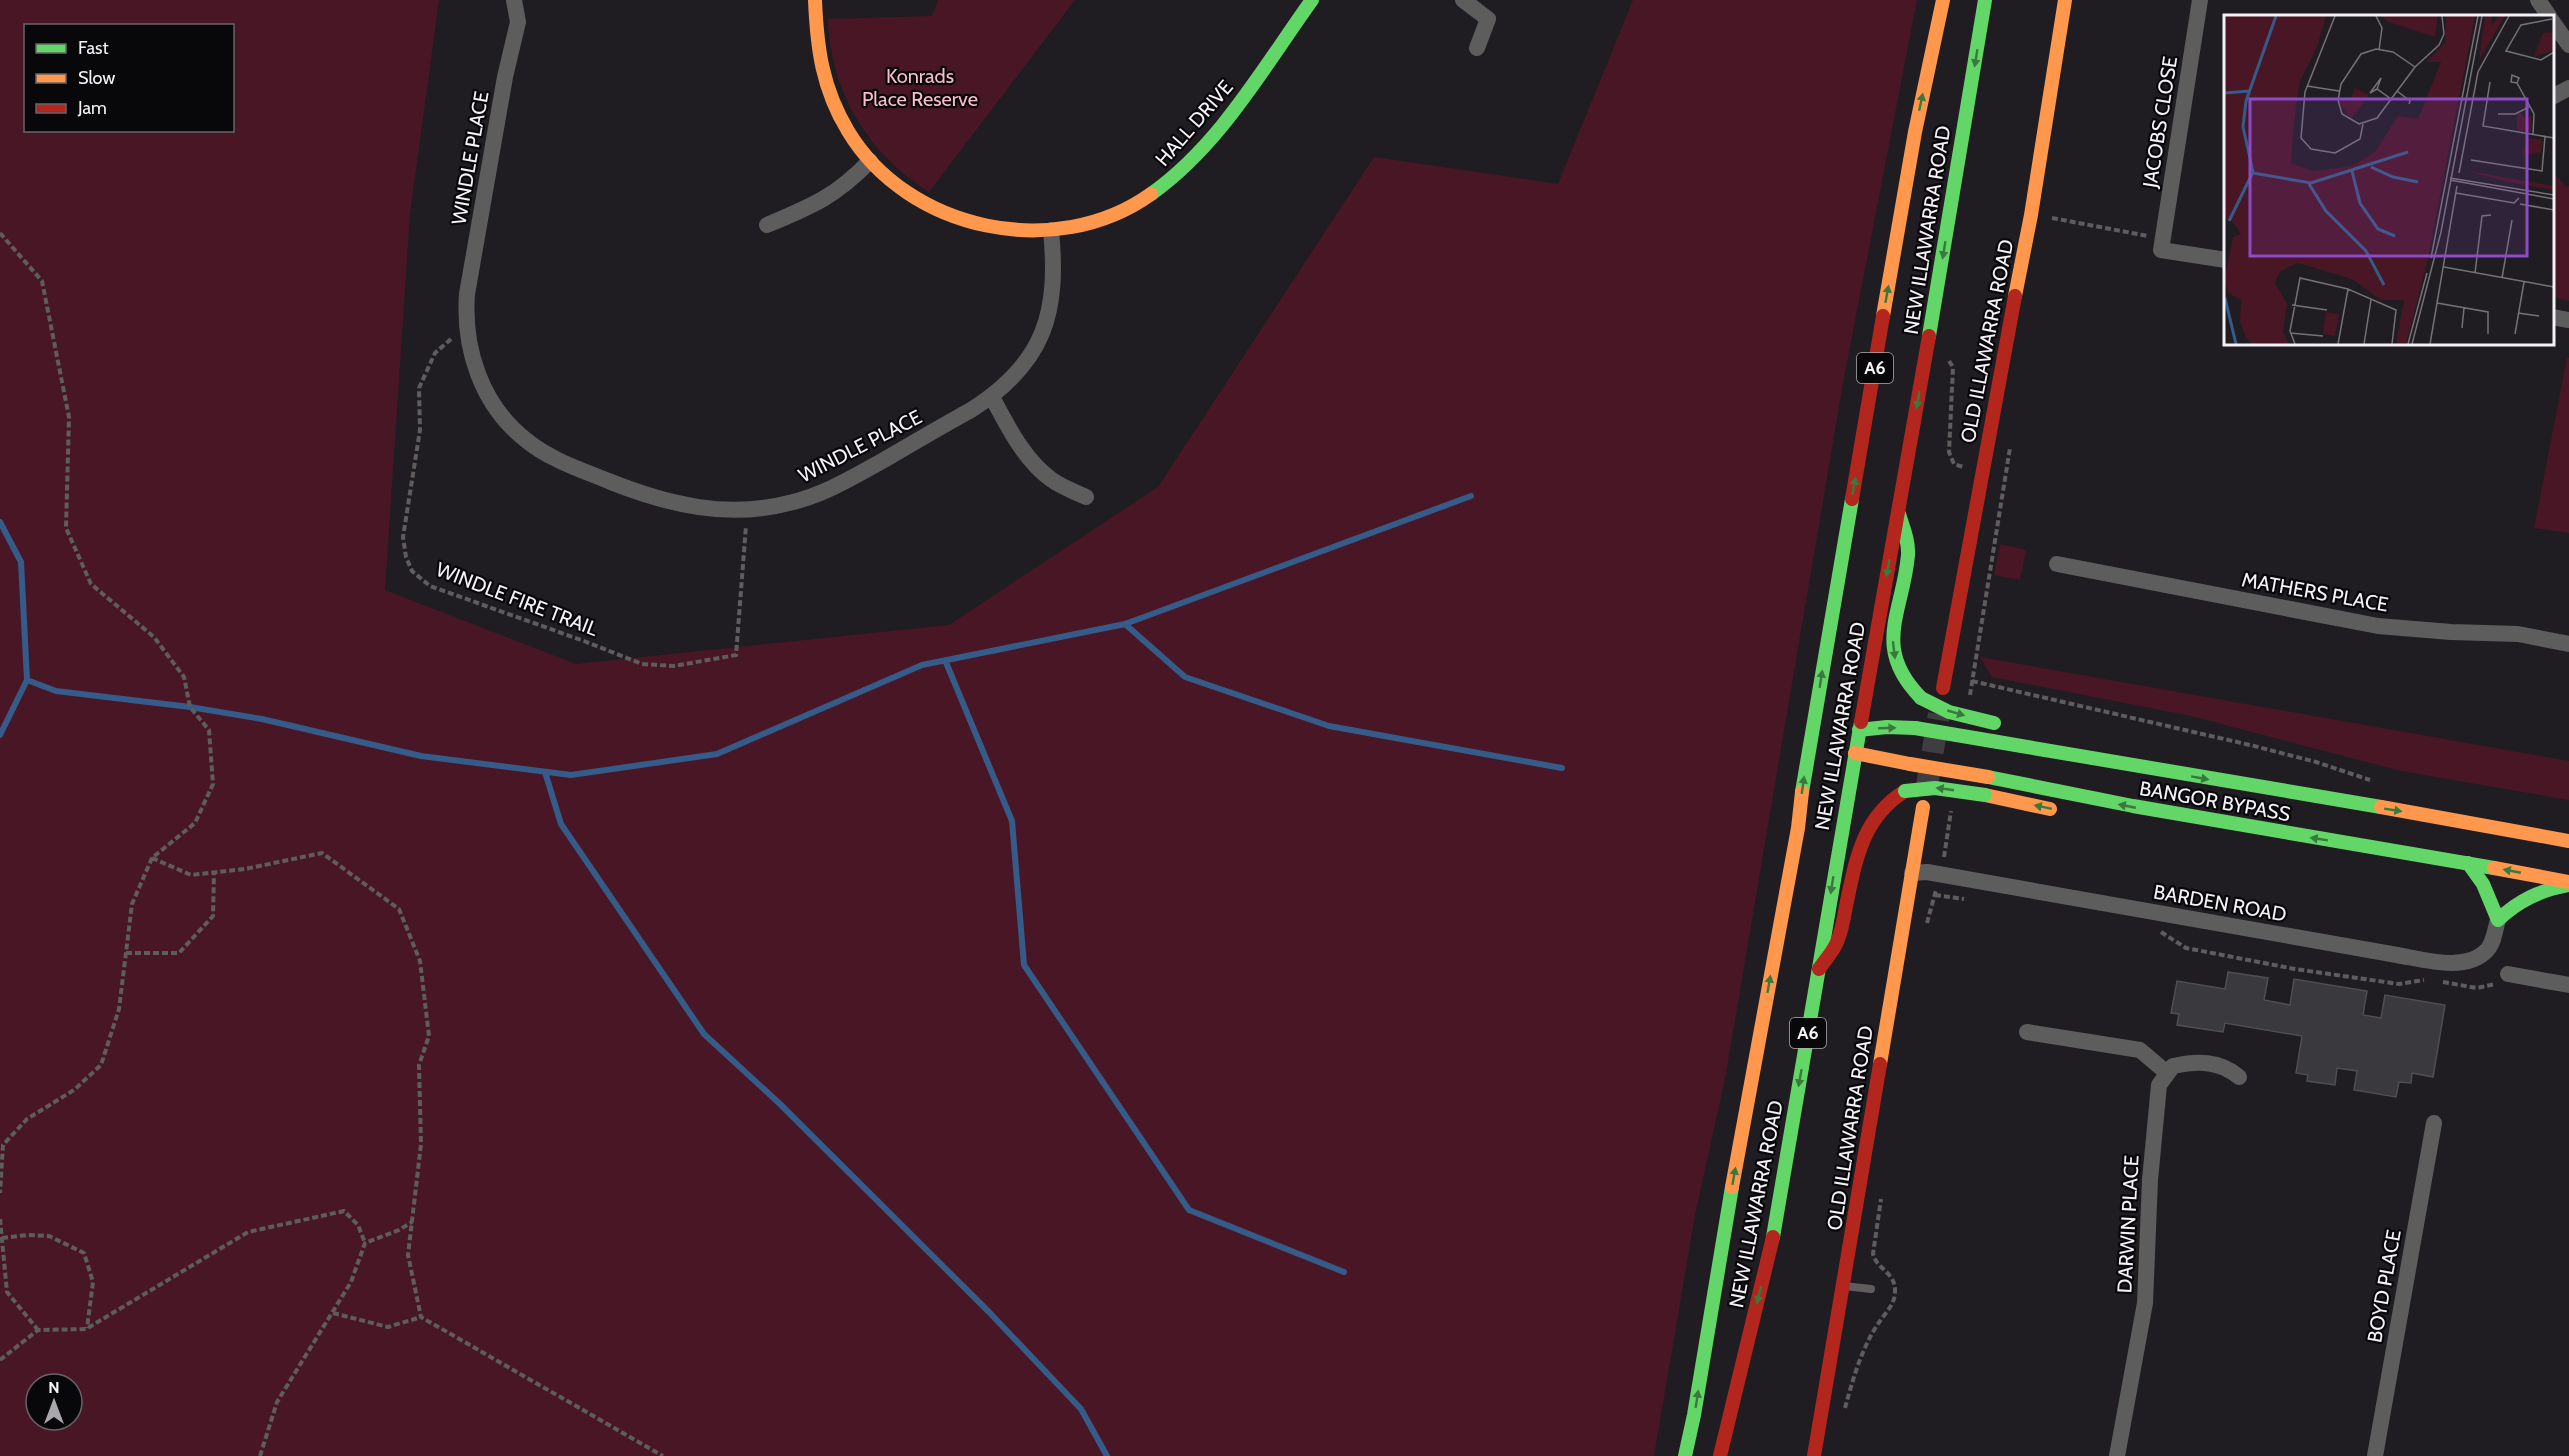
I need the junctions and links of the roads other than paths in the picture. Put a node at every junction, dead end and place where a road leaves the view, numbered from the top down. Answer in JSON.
{"nodes":[{"id":1,"x":514,"y":0,"type":"edge"},
{"id":2,"x":815,"y":0,"type":"edge"},
{"id":3,"x":1463,"y":0,"type":"edge"},
{"id":4,"x":1943,"y":0,"type":"edge"},
{"id":5,"x":1985,"y":0,"type":"edge"},
{"id":6,"x":2066,"y":0,"type":"edge"},
{"id":7,"x":2200,"y":0,"type":"edge"},
{"id":8,"x":2538,"y":0,"type":"edge"},
{"id":9,"x":1308,"y":1,"type":"edge"},
{"id":10,"x":2548,"y":15,"type":"edge"},
{"id":11,"x":2554,"y":22,"type":"edge"},
{"id":12,"x":2569,"y":45,"type":"edge"},
{"id":13,"x":1477,"y":48,"type":"dead end"},
{"id":14,"x":2569,"y":88,"type":"edge"},
{"id":15,"x":2554,"y":96,"type":"edge"},
{"id":16,"x":870,"y":161,"type":"junction"},
{"id":17,"x":767,"y":225,"type":"dead end"},
{"id":18,"x":1051,"y":230,"type":"junction"},
{"id":19,"x":2224,"y":260,"type":"edge"},
{"id":20,"x":2554,"y":317,"type":"edge"},
{"id":21,"x":2569,"y":320,"type":"edge"},
{"id":22,"x":992,"y":397,"type":"junction"},
{"id":23,"x":1086,"y":497,"type":"dead end"},
{"id":24,"x":1898,"y":511,"type":"junction"},
{"id":25,"x":2057,"y":564,"type":"dead end"},
{"id":26,"x":2569,"y":644,"type":"edge"},
{"id":27,"x":1943,"y":688,"type":"dead end"},
{"id":28,"x":2000,"y":724,"type":"dead end"},
{"id":29,"x":1853,"y":731,"type":"junction"},
{"id":30,"x":2064,"y":739,"type":"dead end"},
{"id":31,"x":1850,"y":752,"type":"junction"},
{"id":32,"x":2143,"y":768,"type":"junction"},
{"id":33,"x":1923,"y":807,"type":"dead end"},
{"id":34,"x":2065,"y":811,"type":"dead end"},
{"id":35,"x":2123,"y":818,"type":"dead end"},
{"id":36,"x":2205,"y":820,"type":"junction"},
{"id":37,"x":2569,"y":841,"type":"edge"},
{"id":38,"x":2468,"y":863,"type":"junction"},
{"id":39,"x":1912,"y":873,"type":"junction"},
{"id":40,"x":2569,"y":883,"type":"edge"},
{"id":41,"x":2498,"y":920,"type":"junction"},
{"id":42,"x":1818,"y":970,"type":"junction"},
{"id":43,"x":2508,"y":974,"type":"road end"},
{"id":44,"x":2569,"y":986,"type":"edge"},
{"id":45,"x":2027,"y":1032,"type":"dead end"},
{"id":46,"x":2167,"y":1074,"type":"junction"},
{"id":47,"x":2239,"y":1077,"type":"dead end"},
{"id":48,"x":2434,"y":1123,"type":"dead end"},
{"id":49,"x":1844,"y":1286,"type":"junction"},
{"id":50,"x":1871,"y":1289,"type":"dead end"},
{"id":51,"x":1685,"y":1456,"type":"edge"},
{"id":52,"x":1720,"y":1456,"type":"edge"},
{"id":53,"x":1814,"y":1456,"type":"edge"},
{"id":54,"x":2117,"y":1456,"type":"edge"},
{"id":55,"x":2375,"y":1456,"type":"edge"}],
"edges":[{"from":1,"to":22,"type":"street","name":"WINDLE PLACE"},
{"from":2,"to":16,"type":"main road","name":"HALL DRIVE"},
{"from":3,"to":13,"type":"street"},
{"from":51,"to":4,"type":"main road","name":"NEW ILLAWARRA ROAD","number":"A6","one_way":true},
{"from":5,"to":24,"type":"main road","name":"NEW ILLAWARRA ROAD","number":"A6","one_way":true},
{"from":6,"to":27,"type":"main road","name":"OLD ILLAWARRA ROAD"},
{"from":7,"to":19,"type":"street","name":"JACOBS CLOSE"},
{"from":8,"to":10,"type":"street"},
{"from":9,"to":18,"type":"main road","name":"HALL DRIVE"},
{"from":11,"to":12,"type":"street"},
{"from":14,"to":15,"type":"street"},
{"from":16,"to":17,"type":"street"},
{"from":16,"to":18,"type":"main road","name":"HALL DRIVE"},
{"from":18,"to":22,"type":"street","name":"WINDLE PLACE"},
{"from":20,"to":21,"type":"street"},
{"from":22,"to":23,"type":"street"},
{"from":24,"to":28,"type":"main road","one_way":true,"bridge":true},
{"from":24,"to":29,"type":"main road","name":"NEW ILLAWARRA ROAD","number":"A6","one_way":true},
{"from":25,"to":26,"type":"street","name":"MATHERS PLACE"},
{"from":29,"to":31,"type":"main road","name":"NEW ILLAWARRA ROAD","number":"A6"},
{"from":29,"to":32,"type":"main road","name":"BANGOR BYPASS","one_way":true,"bridge":true},
{"from":30,"to":32,"type":"main road"},
{"from":36,"to":31,"type":"main road","name":"BANGOR BYPASS","one_way":true,"bridge":true},
{"from":31,"to":42,"type":"main road","name":"NEW ILLAWARRA ROAD","number":"A6","one_way":true},
{"from":32,"to":37,"type":"main road","name":"BANGOR BYPASS","one_way":true},
{"from":33,"to":39,"type":"main road","name":"OLD ILLAWARRA ROAD"},
{"from":34,"to":42,"type":"main road","one_way":true,"bridge":true},
{"from":35,"to":36,"type":"main road"},
{"from":38,"to":36,"type":"main road","name":"BANGOR BYPASS","one_way":true},
{"from":40,"to":38,"type":"main road","name":"BANGOR BYPASS","one_way":true},
{"from":38,"to":41,"type":"main road"},
{"from":39,"to":41,"type":"street","name":"BARDEN ROAD"},
{"from":39,"to":49,"type":"main road","name":"OLD ILLAWARRA ROAD"},
{"from":40,"to":41,"type":"main road"},
{"from":42,"to":52,"type":"main road","name":"NEW ILLAWARRA ROAD","number":"A6","one_way":true},
{"from":43,"to":44,"type":"street"},
{"from":45,"to":46,"type":"street"},
{"from":46,"to":47,"type":"street"},
{"from":46,"to":54,"type":"street","name":"DARWIN PLACE"},
{"from":48,"to":55,"type":"street","name":"BOYD PLACE"},
{"from":49,"to":50,"type":"lane"},
{"from":49,"to":53,"type":"main road","name":"OLD ILLAWARRA ROAD"}]}
